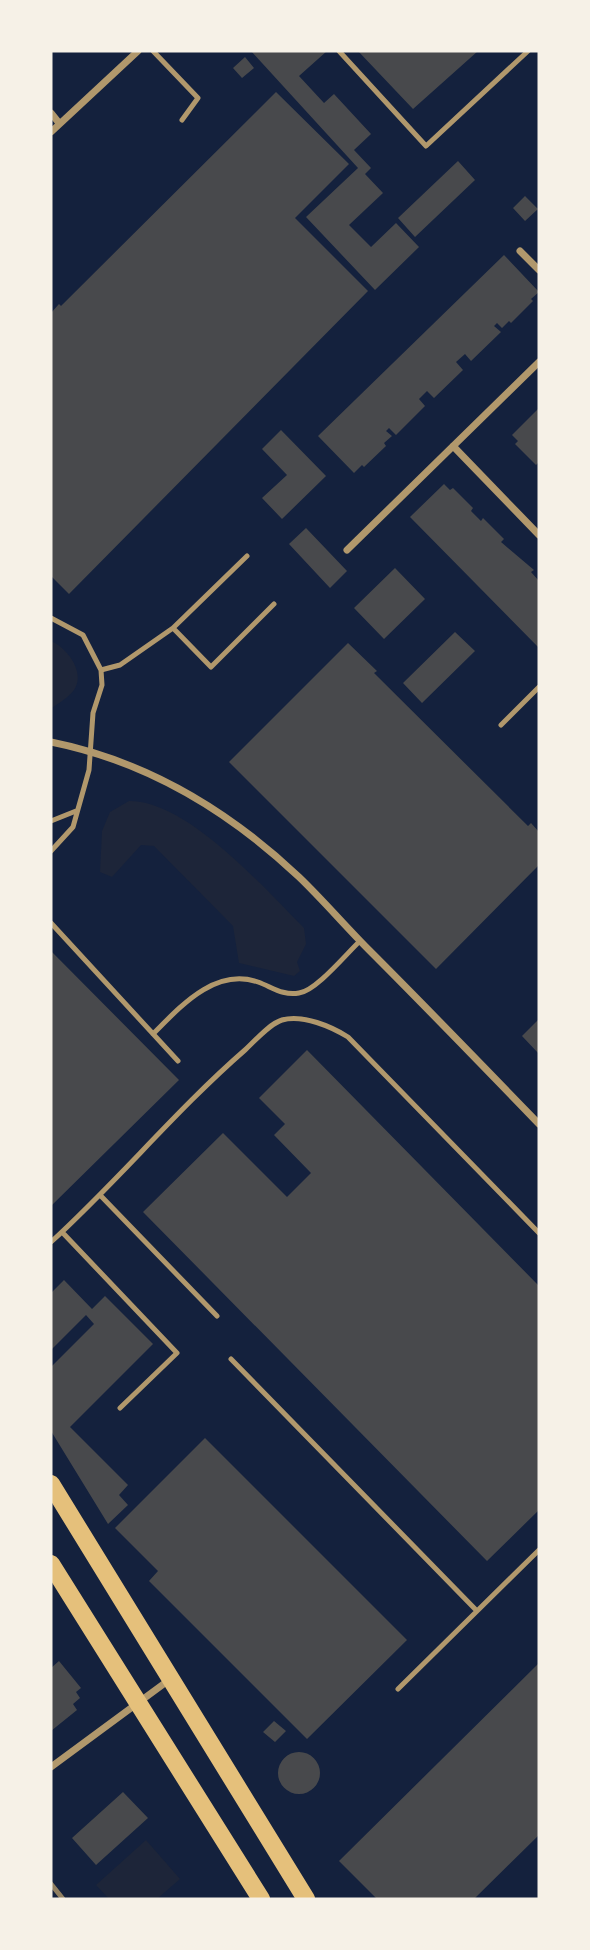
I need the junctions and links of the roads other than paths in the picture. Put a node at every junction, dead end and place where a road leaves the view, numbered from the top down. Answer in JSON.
{"nodes":[{"id":1,"x":138,"y":51,"type":"edge"},
{"id":2,"x":153,"y":51,"type":"edge"},
{"id":3,"x":339,"y":51,"type":"edge"},
{"id":4,"x":528,"y":51,"type":"edge"},
{"id":5,"x":51,"y":113,"type":"edge"},
{"id":6,"x":182,"y":120,"type":"dead end"},
{"id":7,"x":59,"y":123,"type":"junction"},
{"id":8,"x":51,"y":132,"type":"edge"},
{"id":9,"x":520,"y":251,"type":"dead end"},
{"id":10,"x":539,"y":270,"type":"edge"},
{"id":11,"x":539,"y":362,"type":"edge"},
{"id":12,"x":453,"y":446,"type":"junction"},
{"id":13,"x":539,"y":535,"type":"edge"},
{"id":14,"x":347,"y":550,"type":"dead end"},
{"id":15,"x":247,"y":556,"type":"dead end"},
{"id":16,"x":274,"y":604,"type":"dead end"},
{"id":17,"x":51,"y":618,"type":"edge"},
{"id":18,"x":173,"y":628,"type":"junction"},
{"id":19,"x":101,"y":670,"type":"junction"},
{"id":20,"x":539,"y":687,"type":"edge"},
{"id":21,"x":501,"y":725,"type":"dead end"},
{"id":22,"x":51,"y":742,"type":"edge"},
{"id":23,"x":90,"y":750,"type":"junction"},
{"id":24,"x":76,"y":811,"type":"junction"},
{"id":25,"x":51,"y":821,"type":"edge"},
{"id":26,"x":51,"y":850,"type":"edge"},
{"id":27,"x":51,"y":923,"type":"edge"},
{"id":28,"x":360,"y":941,"type":"junction"},
{"id":29,"x":153,"y":1034,"type":"junction"},
{"id":30,"x":178,"y":1061,"type":"dead end"},
{"id":31,"x":539,"y":1124,"type":"edge"},
{"id":32,"x":100,"y":1195,"type":"junction"},
{"id":33,"x":62,"y":1232,"type":"junction"},
{"id":34,"x":539,"y":1233,"type":"edge"},
{"id":35,"x":51,"y":1242,"type":"edge"},
{"id":36,"x":217,"y":1316,"type":"dead end"},
{"id":37,"x":231,"y":1359,"type":"dead end"},
{"id":38,"x":120,"y":1408,"type":"dead end"},
{"id":39,"x":51,"y":1484,"type":"edge"},
{"id":40,"x":539,"y":1550,"type":"edge"},
{"id":41,"x":51,"y":1563,"type":"edge"},
{"id":42,"x":477,"y":1611,"type":"junction"},
{"id":43,"x":170,"y":1680,"type":"junction"},
{"id":44,"x":398,"y":1689,"type":"dead end"},
{"id":45,"x":139,"y":1703,"type":"junction"},
{"id":46,"x":51,"y":1768,"type":"edge"},
{"id":47,"x":261,"y":1899,"type":"edge"},
{"id":48,"x":306,"y":1899,"type":"edge"}],
"edges":[{"from":1,"to":7,"type":"street"},
{"from":2,"to":6,"type":"lane"},
{"from":3,"to":4,"type":"lane"},
{"from":5,"to":7,"type":"street"},
{"from":7,"to":8,"type":"street"},
{"from":9,"to":10,"type":"street"},
{"from":11,"to":12,"type":"street"},
{"from":12,"to":13,"type":"street"},
{"from":12,"to":14,"type":"street"},
{"from":15,"to":18,"type":"lane"},
{"from":16,"to":18,"type":"lane"},
{"from":17,"to":19,"type":"lane"},
{"from":18,"to":19,"type":"lane"},
{"from":19,"to":23,"type":"lane"},
{"from":20,"to":21,"type":"lane"},
{"from":22,"to":23,"type":"street"},
{"from":23,"to":24,"type":"lane"},
{"from":23,"to":28,"type":"street"},
{"from":24,"to":25,"type":"lane"},
{"from":24,"to":26,"type":"lane"},
{"from":27,"to":29,"type":"lane"},
{"from":28,"to":29,"type":"lane"},
{"from":28,"to":31,"type":"street"},
{"from":29,"to":30,"type":"lane"},
{"from":32,"to":33,"type":"lane"},
{"from":32,"to":34,"type":"lane"},
{"from":32,"to":36,"type":"lane"},
{"from":33,"to":35,"type":"lane"},
{"from":33,"to":38,"type":"lane"},
{"from":37,"to":42,"type":"lane"},
{"from":39,"to":43,"type":"main road"},
{"from":40,"to":42,"type":"lane"},
{"from":41,"to":45,"type":"main road"},
{"from":42,"to":44,"type":"lane"},
{"from":43,"to":45,"type":"street"},
{"from":43,"to":48,"type":"main road"},
{"from":45,"to":46,"type":"street"},
{"from":45,"to":47,"type":"main road"}]}
